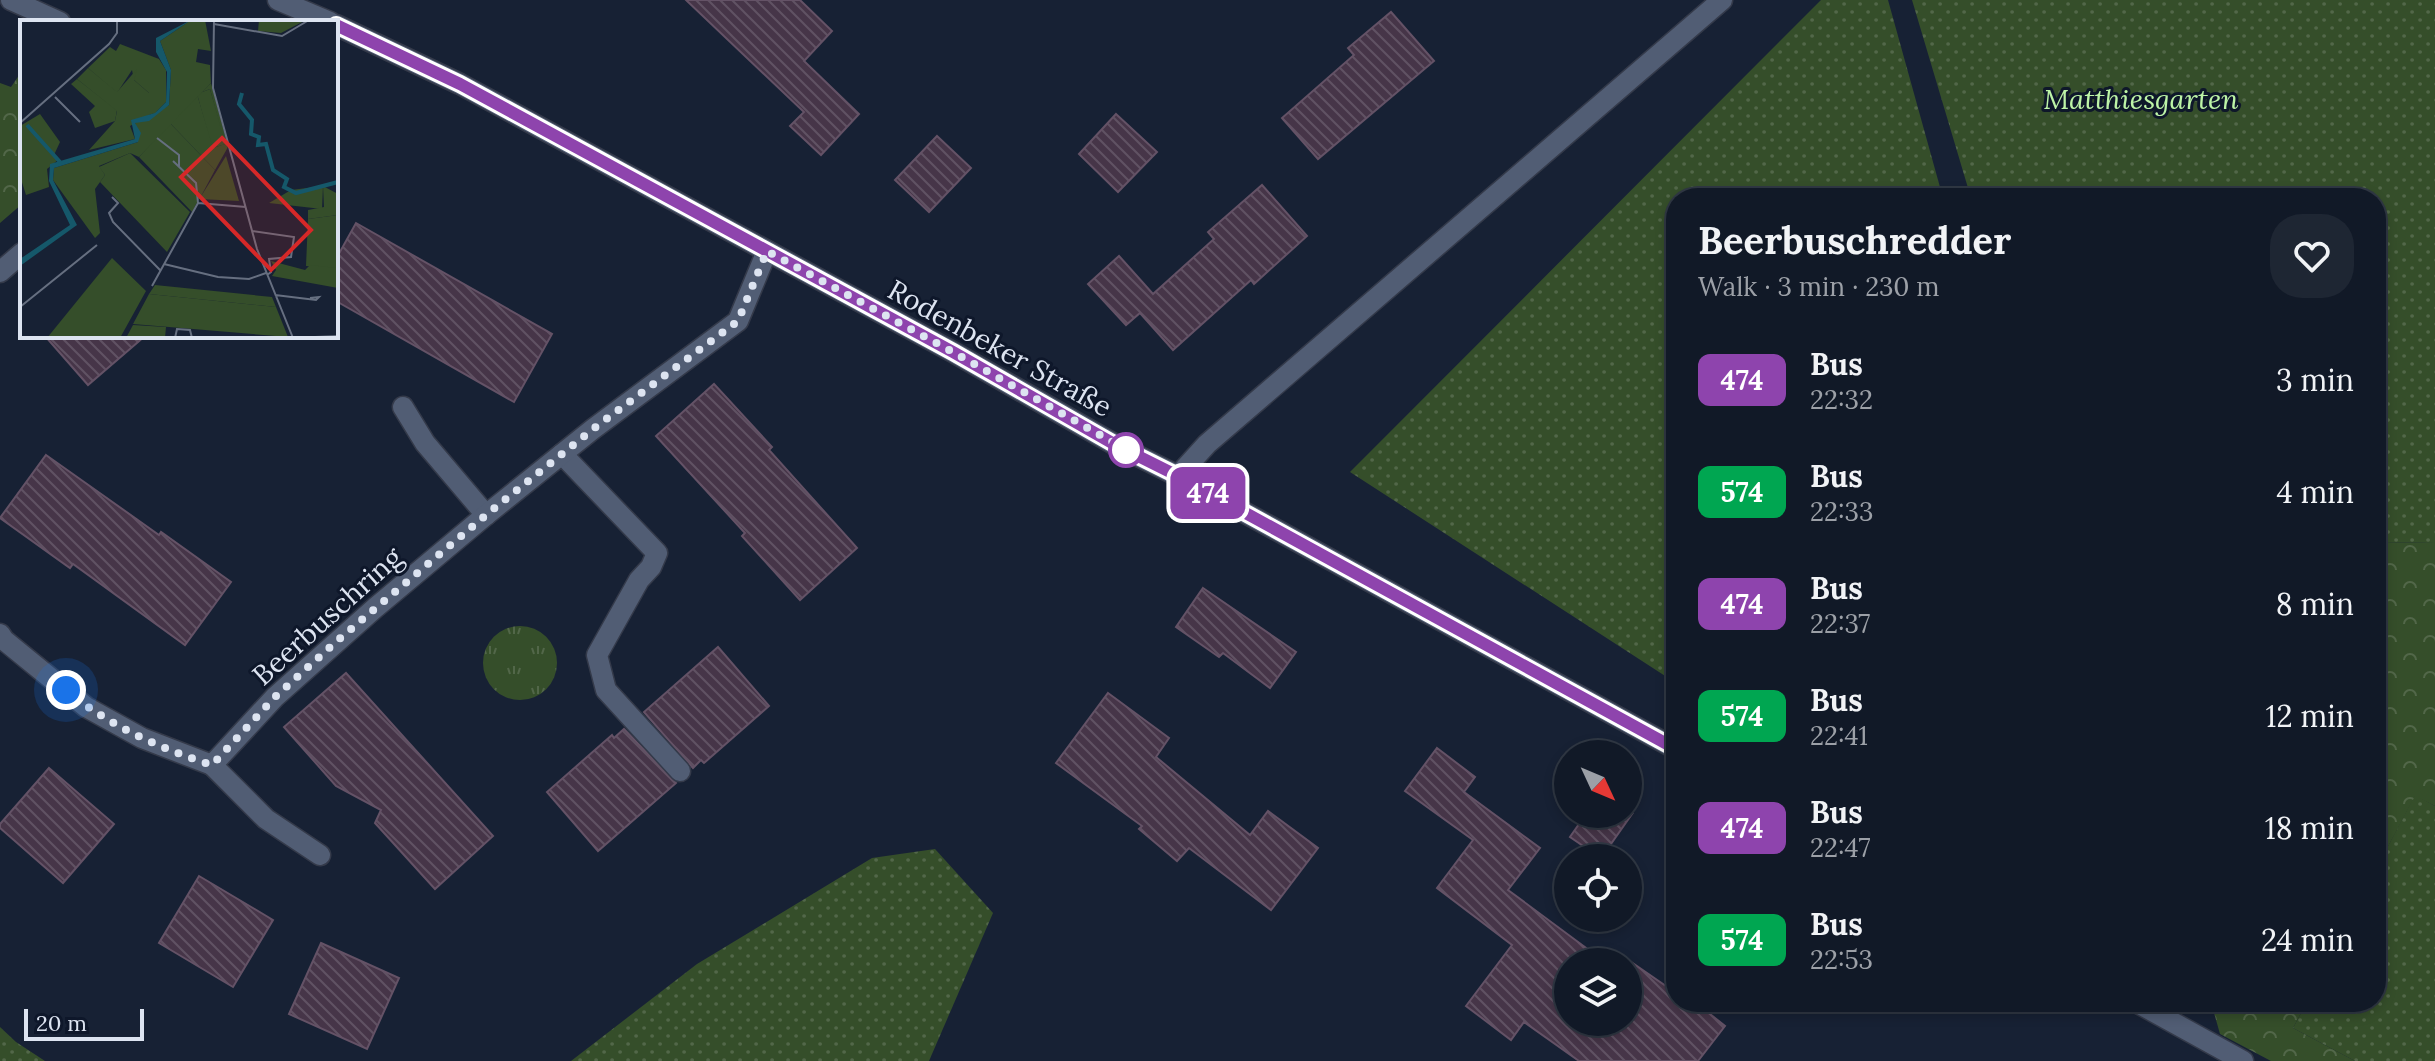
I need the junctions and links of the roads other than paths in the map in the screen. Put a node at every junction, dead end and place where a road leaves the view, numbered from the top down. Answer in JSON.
{"nodes":[{"id":1,"x":11,"y":0,"type":"edge"},
{"id":2,"x":278,"y":0,"type":"edge"},
{"id":3,"x":1722,"y":0,"type":"edge"},
{"id":4,"x":56,"y":20,"type":"edge"},
{"id":5,"x":325,"y":20,"type":"edge"},
{"id":6,"x":338,"y":26,"type":"edge"},
{"id":7,"x":767,"y":251,"type":"junction"},
{"id":8,"x":20,"y":255,"type":"edge"},
{"id":9,"x":0,"y":272,"type":"edge"},
{"id":10,"x":403,"y":407,"type":"dead end"},
{"id":11,"x":562,"y":454,"type":"junction"},
{"id":12,"x":1178,"y":476,"type":"junction"},
{"id":13,"x":486,"y":515,"type":"junction"},
{"id":14,"x":0,"y":634,"type":"edge"},
{"id":15,"x":1666,"y":744,"type":"edge"},
{"id":16,"x":212,"y":765,"type":"junction"},
{"id":17,"x":680,"y":771,"type":"dead end"},
{"id":18,"x":320,"y":855,"type":"dead end"},
{"id":19,"x":2154,"y":1012,"type":"edge"},
{"id":20,"x":2243,"y":1061,"type":"edge"}],
"edges":[{"from":1,"to":4,"type":"street"},
{"from":2,"to":5,"type":"street"},
{"from":3,"to":12,"type":"street"},
{"from":6,"to":7,"type":"street","name":"Rodenbeker Straße"},
{"from":7,"to":11,"type":"street","name":"Beerbuschring"},
{"from":7,"to":12,"type":"street","name":"Rodenbeker Straße"},
{"from":8,"to":9,"type":"street"},
{"from":10,"to":13,"type":"street"},
{"from":11,"to":13,"type":"street","name":"Beerbuschring"},
{"from":11,"to":17,"type":"street"},
{"from":12,"to":15,"type":"street","name":"Rodenbeker Straße"},
{"from":13,"to":16,"type":"street","name":"Beerbuschring"},
{"from":14,"to":16,"type":"street"},
{"from":16,"to":18,"type":"street"},
{"from":19,"to":20,"type":"street"}]}
